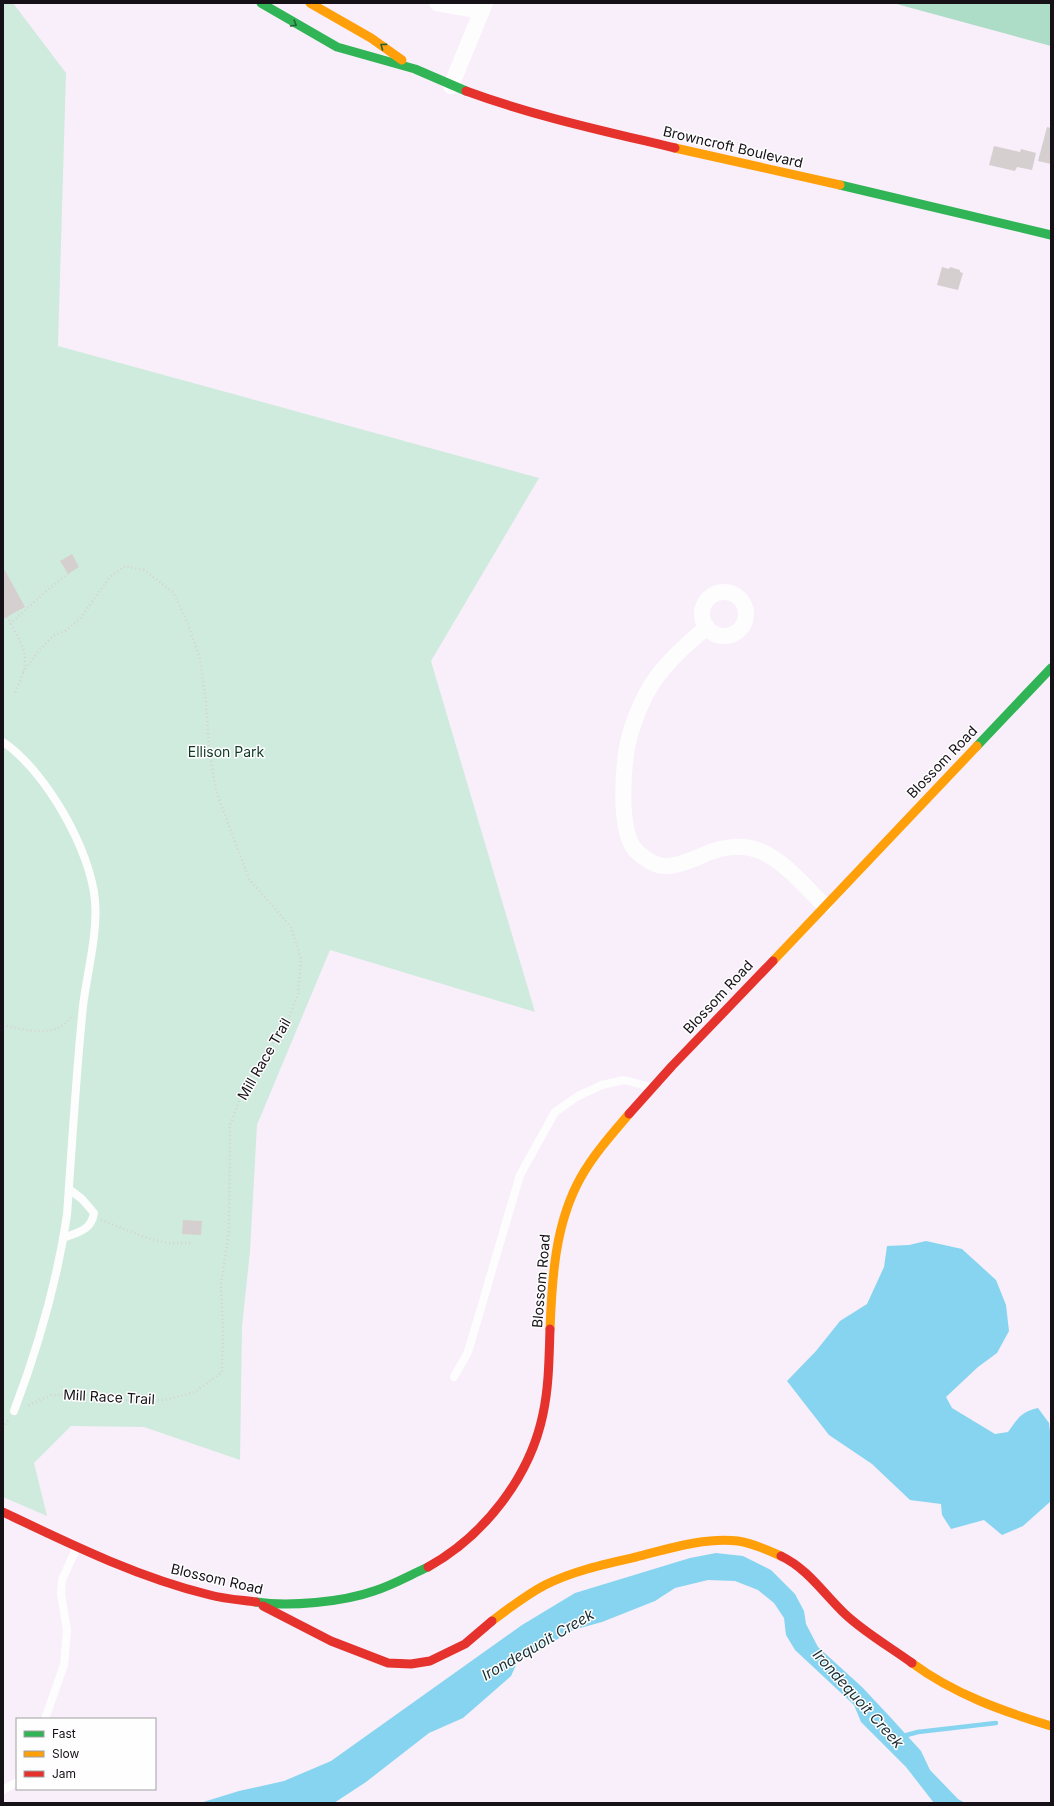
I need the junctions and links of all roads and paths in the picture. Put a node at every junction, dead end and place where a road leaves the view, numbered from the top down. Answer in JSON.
{"nodes":[{"id":1,"x":261,"y":3,"type":"edge"},
{"id":2,"x":310,"y":3,"type":"edge"},
{"id":3,"x":437,"y":3,"type":"edge"},
{"id":4,"x":483,"y":7,"type":"edge"},
{"id":5,"x":415,"y":69,"type":"junction"},
{"id":6,"x":451,"y":86,"type":"junction"},
{"id":7,"x":1051,"y":235,"type":"edge"},
{"id":8,"x":68,"y":574,"type":"dead end"},
{"id":9,"x":6,"y":617,"type":"dead end"},
{"id":10,"x":10,"y":624,"type":"junction"},
{"id":11,"x":707,"y":627,"type":"dead end"},
{"id":12,"x":1051,"y":668,"type":"edge"},
{"id":13,"x":23,"y":672,"type":"junction"},
{"id":14,"x":14,"y":695,"type":"dead end"},
{"id":15,"x":3,"y":742,"type":"edge"},
{"id":16,"x":824,"y":905,"type":"junction"},
{"id":17,"x":74,"y":1012,"type":"dead end"},
{"id":18,"x":3,"y":1025,"type":"edge"},
{"id":19,"x":652,"y":1087,"type":"junction"},
{"id":20,"x":69,"y":1189,"type":"junction"},
{"id":21,"x":93,"y":1218,"type":"junction"},
{"id":22,"x":63,"y":1238,"type":"junction"},
{"id":23,"x":190,"y":1243,"type":"dead end"},
{"id":24,"x":454,"y":1377,"type":"dead end"},
{"id":25,"x":14,"y":1411,"type":"joint"},
{"id":26,"x":7,"y":1514,"type":"edge"},
{"id":27,"x":3,"y":1524,"type":"edge"},
{"id":28,"x":76,"y":1547,"type":"junction"},
{"id":29,"x":260,"y":1604,"type":"junction"},
{"id":30,"x":45,"y":1718,"type":"edge"},
{"id":31,"x":1051,"y":1726,"type":"edge"},
{"id":32,"x":16,"y":1783,"type":"edge"},
{"id":33,"x":3,"y":1790,"type":"edge"}],
"edges":[{"from":1,"to":5,"type":"street","name":"Browncroft Boulevard","one_way":true},
{"from":5,"to":2,"type":"street","name":"Browncroft Boulevard","one_way":true},
{"from":3,"to":4,"type":"street"},
{"from":4,"to":6,"type":"street"},
{"from":5,"to":6,"type":"street","name":"Browncroft Boulevard"},
{"from":6,"to":7,"type":"street","name":"Browncroft Boulevard"},
{"from":8,"to":10,"type":"path"},
{"from":9,"to":10,"type":"path"},
{"from":10,"to":13,"type":"path"},
{"from":11,"to":16,"type":"street"},
{"from":12,"to":16,"type":"street","name":"Blossom Road"},
{"from":13,"to":14,"type":"path"},
{"from":13,"to":25,"type":"path","name":"Mill Race Trail"},
{"from":15,"to":20,"type":"lane"},
{"from":16,"to":19,"type":"street","name":"Blossom Road"},
{"from":17,"to":18,"type":"path"},
{"from":19,"to":24,"type":"lane"},
{"from":19,"to":29,"type":"street","name":"Blossom Road"},
{"from":20,"to":21,"type":"lane"},
{"from":20,"to":22,"type":"lane"},
{"from":21,"to":22,"type":"lane"},
{"from":21,"to":23,"type":"path"},
{"from":22,"to":25,"type":"lane"},
{"from":26,"to":27,"type":"lane"},
{"from":26,"to":28,"type":"street","name":"Blossom Road"},
{"from":28,"to":29,"type":"street","name":"Blossom Road"},
{"from":28,"to":30,"type":"lane"},
{"from":29,"to":31,"type":"street"},
{"from":32,"to":33,"type":"lane"}]}
